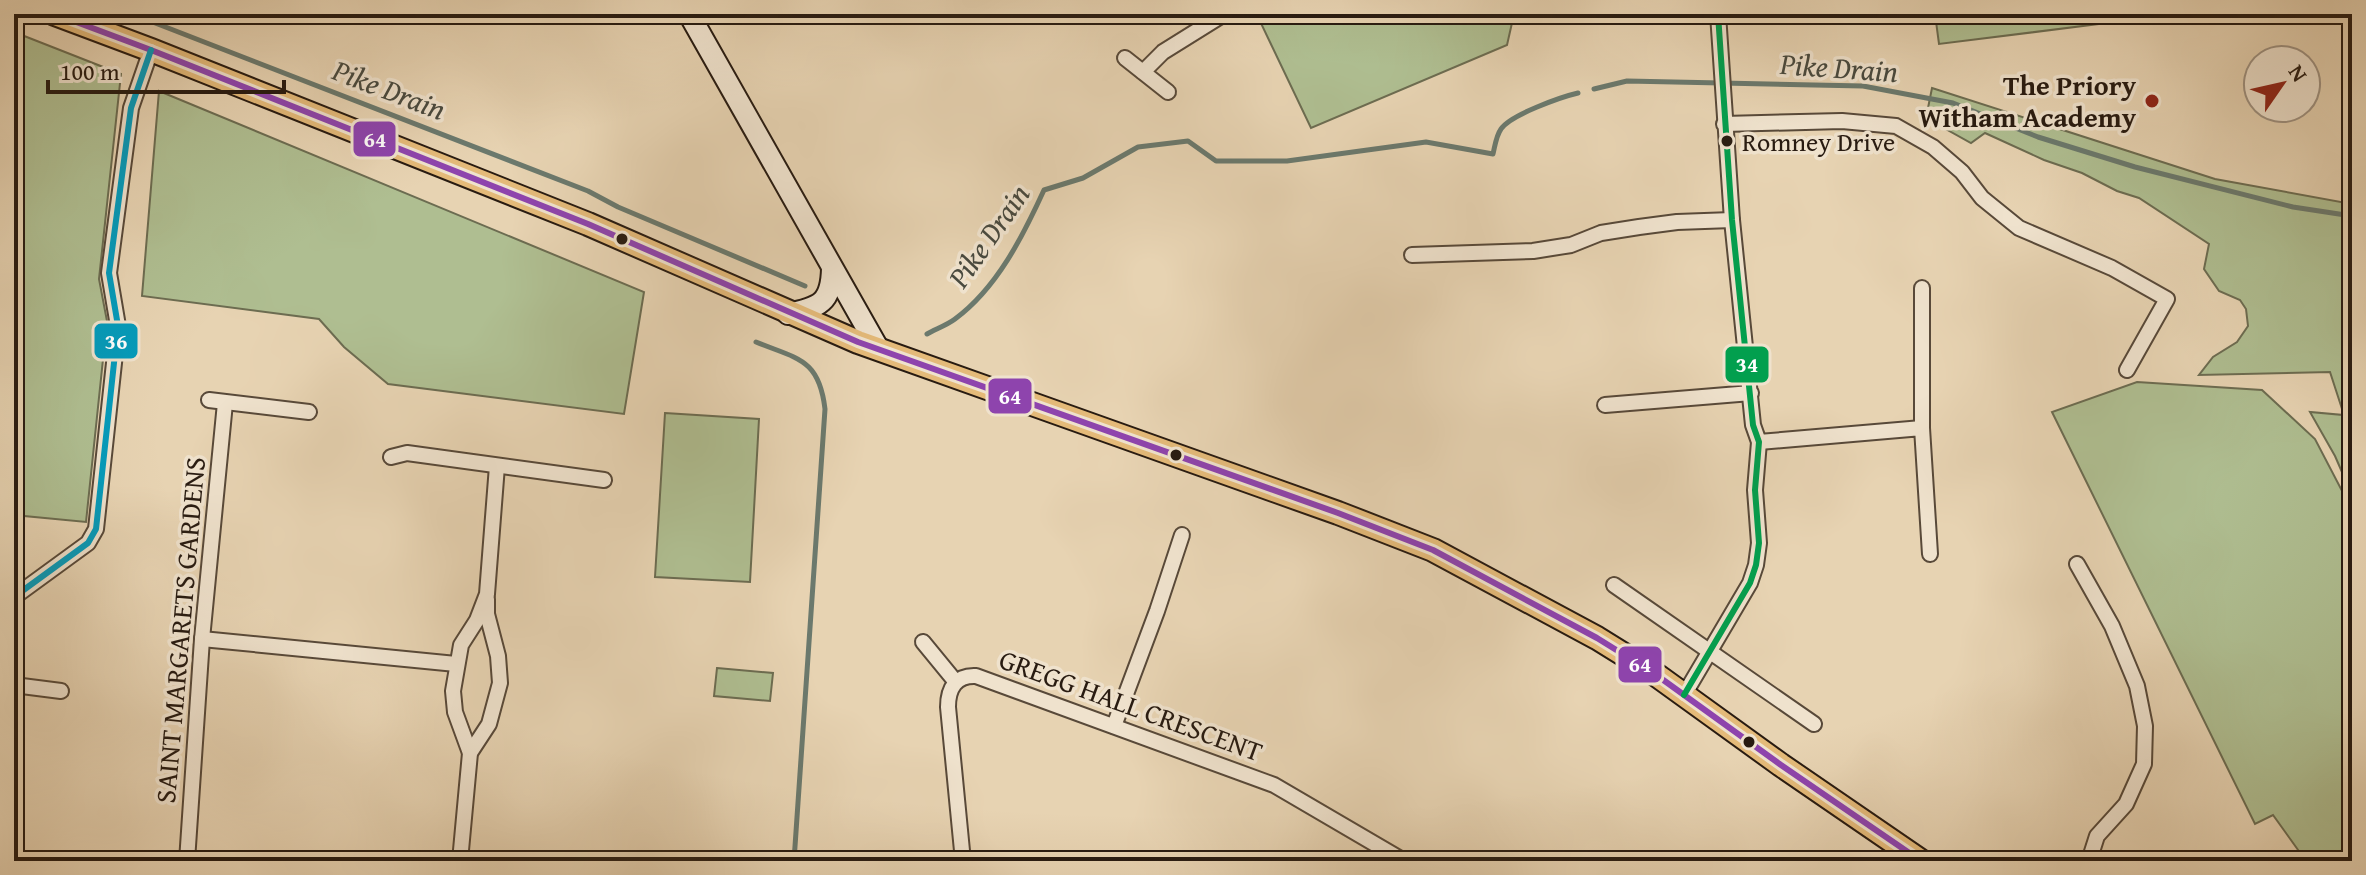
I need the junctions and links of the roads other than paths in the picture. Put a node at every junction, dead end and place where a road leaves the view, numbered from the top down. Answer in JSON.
{"nodes":[{"id":1,"x":55,"y":14,"type":"edge"},
{"id":2,"x":689,"y":14,"type":"edge"},
{"id":3,"x":1224,"y":14,"type":"edge"},
{"id":4,"x":1718,"y":14,"type":"edge"},
{"id":5,"x":151,"y":50,"type":"junction"},
{"id":6,"x":1125,"y":58,"type":"dead end"},
{"id":7,"x":1143,"y":72,"type":"junction"},
{"id":8,"x":1168,"y":92,"type":"dead end"},
{"id":9,"x":1724,"y":117,"type":"junction"},
{"id":10,"x":1732,"y":220,"type":"junction"},
{"id":11,"x":1412,"y":255,"type":"dead end"},
{"id":12,"x":832,"y":269,"type":"junction"},
{"id":13,"x":1922,"y":288,"type":"dead end"},
{"id":14,"x":788,"y":314,"type":"junction"},
{"id":15,"x":878,"y":348,"type":"junction"},
{"id":16,"x":2127,"y":370,"type":"dead end"},
{"id":17,"x":1751,"y":393,"type":"junction"},
{"id":18,"x":209,"y":400,"type":"dead end"},
{"id":19,"x":225,"y":403,"type":"junction"},
{"id":20,"x":1605,"y":405,"type":"dead end"},
{"id":21,"x":309,"y":412,"type":"dead end"},
{"id":22,"x":1922,"y":428,"type":"junction"},
{"id":23,"x":1759,"y":442,"type":"junction"},
{"id":24,"x":391,"y":457,"type":"dead end"},
{"id":25,"x":497,"y":466,"type":"junction"},
{"id":26,"x":604,"y":480,"type":"dead end"},
{"id":27,"x":1182,"y":535,"type":"dead end"},
{"id":28,"x":1930,"y":554,"type":"dead end"},
{"id":29,"x":2077,"y":564,"type":"dead end"},
{"id":30,"x":1614,"y":585,"type":"dead end"},
{"id":31,"x":487,"y":594,"type":"junction"},
{"id":32,"x":14,"y":597,"type":"edge"},
{"id":33,"x":202,"y":639,"type":"junction"},
{"id":34,"x":923,"y":642,"type":"dead end"},
{"id":35,"x":1708,"y":651,"type":"junction"},
{"id":36,"x":456,"y":664,"type":"junction"},
{"id":37,"x":955,"y":681,"type":"junction"},
{"id":38,"x":14,"y":685,"type":"edge"},
{"id":39,"x":61,"y":691,"type":"dead end"},
{"id":40,"x":1684,"y":695,"type":"junction"},
{"id":41,"x":1814,"y":724,"type":"dead end"},
{"id":42,"x":1114,"y":726,"type":"junction"},
{"id":43,"x":470,"y":753,"type":"junction"},
{"id":44,"x":187,"y":861,"type":"edge"},
{"id":45,"x":460,"y":861,"type":"edge"},
{"id":46,"x":963,"y":861,"type":"edge"},
{"id":47,"x":1404,"y":861,"type":"edge"},
{"id":48,"x":1921,"y":861,"type":"edge"},
{"id":49,"x":2089,"y":861,"type":"edge"}],
"edges":[{"from":1,"to":5,"type":"main road"},
{"from":2,"to":12,"type":"main road"},
{"from":3,"to":7,"type":"street"},
{"from":4,"to":9,"type":"street"},
{"from":5,"to":14,"type":"main road"},
{"from":5,"to":32,"type":"street"},
{"from":6,"to":7,"type":"street"},
{"from":7,"to":8,"type":"street"},
{"from":9,"to":10,"type":"street"},
{"from":9,"to":16,"type":"street"},
{"from":10,"to":11,"type":"street"},
{"from":10,"to":17,"type":"street"},
{"from":12,"to":14,"type":"main road"},
{"from":12,"to":15,"type":"main road"},
{"from":13,"to":22,"type":"street"},
{"from":14,"to":15,"type":"main road"},
{"from":15,"to":40,"type":"main road"},
{"from":17,"to":20,"type":"street"},
{"from":17,"to":23,"type":"street"},
{"from":18,"to":19,"type":"street"},
{"from":19,"to":21,"type":"street"},
{"from":19,"to":33,"type":"street","name":"SAINT MARGARETS GARDENS"},
{"from":22,"to":23,"type":"street"},
{"from":22,"to":28,"type":"street"},
{"from":23,"to":35,"type":"street"},
{"from":24,"to":25,"type":"street"},
{"from":25,"to":26,"type":"street"},
{"from":25,"to":31,"type":"street"},
{"from":27,"to":42,"type":"street"},
{"from":29,"to":49,"type":"street"},
{"from":30,"to":35,"type":"street"},
{"from":31,"to":36,"type":"street"},
{"from":31,"to":43,"type":"street"},
{"from":33,"to":36,"type":"street"},
{"from":33,"to":44,"type":"street","name":"SAINT MARGARETS GARDENS"},
{"from":34,"to":37,"type":"street"},
{"from":35,"to":40,"type":"street"},
{"from":35,"to":41,"type":"street"},
{"from":36,"to":43,"type":"street"},
{"from":37,"to":42,"type":"street","name":"GREGG HALL CRESCENT"},
{"from":37,"to":46,"type":"street","name":"GREGG HALL CRESCENT"},
{"from":38,"to":39,"type":"street"},
{"from":40,"to":48,"type":"main road"},
{"from":42,"to":47,"type":"street","name":"GREGG HALL CRESCENT"},
{"from":43,"to":45,"type":"street"}]}
